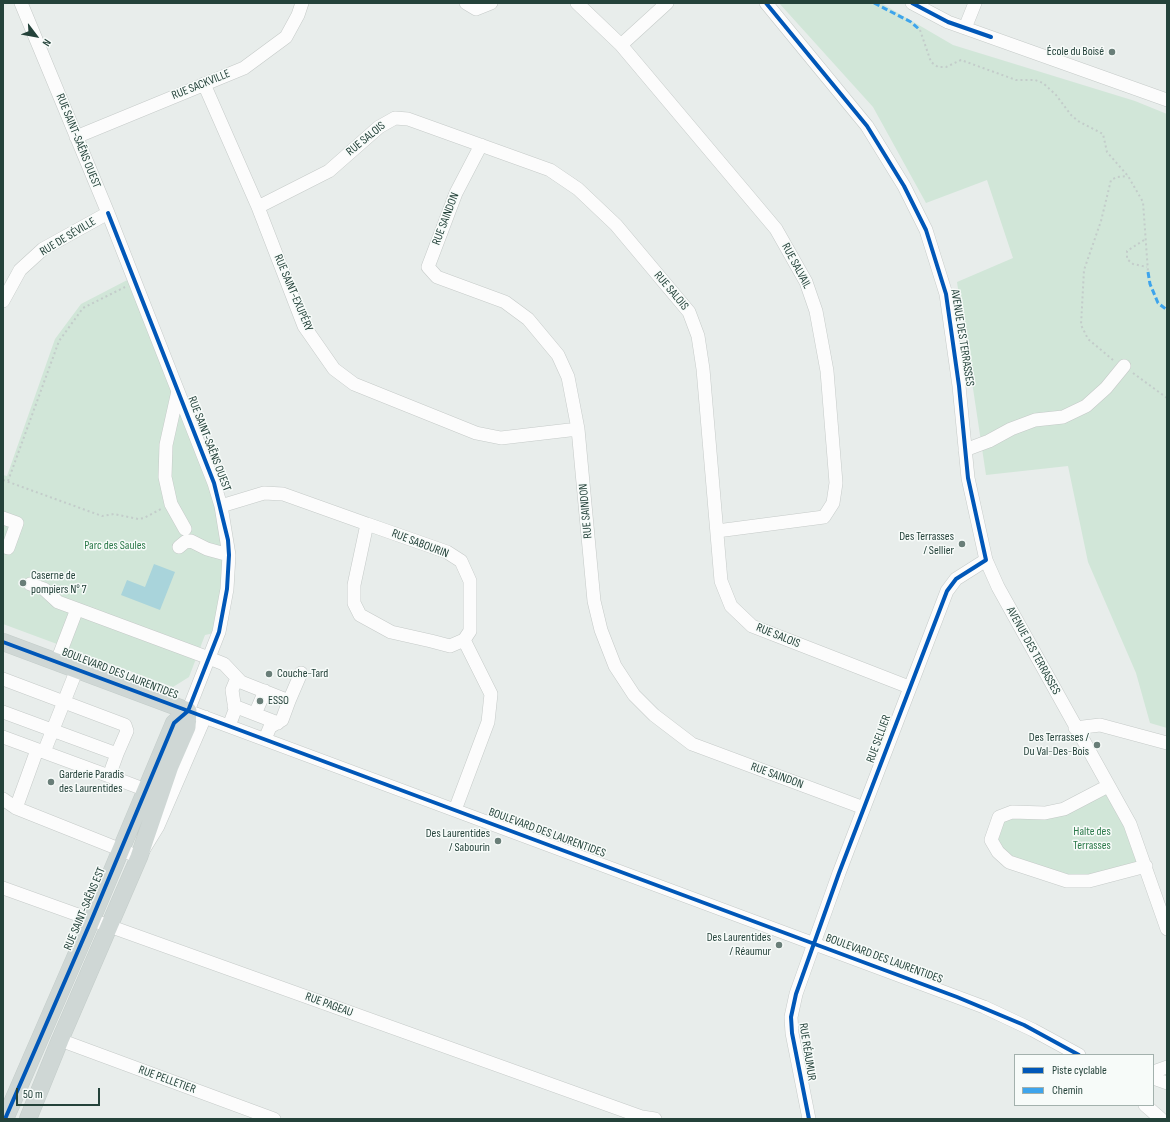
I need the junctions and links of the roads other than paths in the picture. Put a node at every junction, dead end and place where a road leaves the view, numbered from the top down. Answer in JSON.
{"nodes":[{"id":1,"x":21,"y":3,"type":"edge"},
{"id":2,"x":302,"y":3,"type":"edge"},
{"id":3,"x":466,"y":3,"type":"edge"},
{"id":4,"x":491,"y":3,"type":"edge"},
{"id":5,"x":577,"y":3,"type":"edge"},
{"id":6,"x":667,"y":3,"type":"edge"},
{"id":7,"x":766,"y":3,"type":"edge"},
{"id":8,"x":912,"y":3,"type":"edge"},
{"id":9,"x":975,"y":3,"type":"edge"},
{"id":10,"x":965,"y":28,"type":"junction"},
{"id":11,"x":621,"y":45,"type":"junction"},
{"id":12,"x":204,"y":84,"type":"junction"},
{"id":13,"x":1167,"y":100,"type":"edge"},
{"id":14,"x":76,"y":137,"type":"junction"},
{"id":15,"x":481,"y":145,"type":"junction"},
{"id":16,"x":258,"y":206,"type":"junction"},
{"id":17,"x":108,"y":213,"type":"junction"},
{"id":18,"x":3,"y":302,"type":"edge"},
{"id":19,"x":1124,"y":366,"type":"road end"},
{"id":20,"x":178,"y":391,"type":"junction"},
{"id":21,"x":578,"y":430,"type":"junction"},
{"id":22,"x":965,"y":450,"type":"junction"},
{"id":23,"x":221,"y":506,"type":"junction"},
{"id":24,"x":3,"y":518,"type":"edge"},
{"id":25,"x":367,"y":524,"type":"junction"},
{"id":26,"x":185,"y":529,"type":"dead end"},
{"id":27,"x":717,"y":531,"type":"junction"},
{"id":28,"x":3,"y":546,"type":"edge"},
{"id":29,"x":179,"y":547,"type":"dead end"},
{"id":30,"x":229,"y":555,"type":"junction"},
{"id":31,"x":986,"y":560,"type":"junction"},
{"id":32,"x":30,"y":584,"type":"dead end"},
{"id":33,"x":77,"y":610,"type":"junction"},
{"id":34,"x":464,"y":640,"type":"junction"},
{"id":35,"x":3,"y":642,"type":"edge"},
{"id":36,"x":209,"y":658,"type":"junction"},
{"id":37,"x":57,"y":661,"type":"junction"},
{"id":38,"x":77,"y":669,"type":"junction"},
{"id":39,"x":301,"y":673,"type":"dead end"},
{"id":40,"x":237,"y":678,"type":"junction"},
{"id":41,"x":3,"y":679,"type":"edge"},
{"id":42,"x":909,"y":687,"type":"junction"},
{"id":43,"x":265,"y":692,"type":"junction"},
{"id":44,"x":290,"y":701,"type":"junction"},
{"id":45,"x":64,"y":702,"type":"junction"},
{"id":46,"x":234,"y":706,"type":"junction"},
{"id":47,"x":188,"y":711,"type":"junction"},
{"id":48,"x":3,"y":712,"type":"edge"},
{"id":49,"x":255,"y":714,"type":"junction"},
{"id":50,"x":204,"y":717,"type":"junction"},
{"id":51,"x":278,"y":723,"type":"junction"},
{"id":52,"x":229,"y":726,"type":"junction"},
{"id":53,"x":1075,"y":728,"type":"junction"},
{"id":54,"x":53,"y":730,"type":"junction"},
{"id":55,"x":3,"y":737,"type":"edge"},
{"id":56,"x":265,"y":739,"type":"junction"},
{"id":57,"x":1167,"y":743,"type":"edge"},
{"id":58,"x":41,"y":751,"type":"junction"},
{"id":59,"x":117,"y":754,"type":"junction"},
{"id":60,"x":109,"y":776,"type":"junction"},
{"id":61,"x":1108,"y":786,"type":"junction"},
{"id":62,"x":146,"y":790,"type":"junction"},
{"id":63,"x":3,"y":799,"type":"edge"},
{"id":64,"x":16,"y":808,"type":"junction"},
{"id":65,"x":864,"y":808,"type":"junction"},
{"id":66,"x":455,"y":810,"type":"junction"},
{"id":67,"x":121,"y":850,"type":"junction"},
{"id":68,"x":139,"y":857,"type":"junction"},
{"id":69,"x":1146,"y":866,"type":"junction"},
{"id":70,"x":3,"y":888,"type":"edge"},
{"id":71,"x":91,"y":921,"type":"junction"},
{"id":72,"x":110,"y":927,"type":"junction"},
{"id":73,"x":1167,"y":929,"type":"edge"},
{"id":74,"x":813,"y":943,"type":"junction"},
{"id":75,"x":60,"y":1040,"type":"junction"},
{"id":76,"x":1077,"y":1054,"type":"edge"},
{"id":77,"x":1167,"y":1067,"type":"edge"},
{"id":78,"x":1154,"y":1072,"type":"edge"},
{"id":79,"x":1154,"y":1078,"type":"edge"},
{"id":80,"x":1167,"y":1083,"type":"edge"},
{"id":81,"x":1147,"y":1106,"type":"edge"},
{"id":82,"x":5,"y":1119,"type":"edge"},
{"id":83,"x":28,"y":1119,"type":"edge"},
{"id":84,"x":274,"y":1119,"type":"edge"},
{"id":85,"x":655,"y":1119,"type":"edge"},
{"id":86,"x":809,"y":1119,"type":"edge"},
{"id":87,"x":1161,"y":1119,"type":"edge"}],
"edges":[{"from":1,"to":14,"type":"street","name":"RUE SAINT-SAËNS OUEST"},
{"from":2,"to":12,"type":"street","name":"RUE SACKVILLE"},
{"from":3,"to":4,"type":"street"},
{"from":5,"to":11,"type":"street","name":"RUE SALVAIL"},
{"from":6,"to":11,"type":"street"},
{"from":7,"to":22,"type":"street","name":"AVENUE DES TERRASSES"},
{"from":8,"to":10,"type":"street"},
{"from":9,"to":10,"type":"street"},
{"from":10,"to":13,"type":"street"},
{"from":11,"to":27,"type":"street","name":"RUE SALVAIL"},
{"from":12,"to":14,"type":"street","name":"RUE SACKVILLE"},
{"from":12,"to":16,"type":"street","name":"RUE SAINT-EXUPÉRY"},
{"from":14,"to":17,"type":"street","name":"RUE SAINT-SAËNS OUEST"},
{"from":15,"to":16,"type":"street","name":"RUE SALOIS"},
{"from":15,"to":21,"type":"street","name":"RUE SAINDON"},
{"from":15,"to":27,"type":"street","name":"RUE SALOIS"},
{"from":16,"to":21,"type":"street","name":"RUE SAINT-EXUPÉRY"},
{"from":17,"to":18,"type":"street","name":"RUE DE SÉVILLE"},
{"from":17,"to":20,"type":"street","name":"RUE SAINT-SAËNS OUEST"},
{"from":19,"to":22,"type":"street"},
{"from":20,"to":23,"type":"street","name":"RUE SAINT-SAËNS OUEST"},
{"from":20,"to":26,"type":"street"},
{"from":21,"to":65,"type":"street","name":"RUE SAINDON"},
{"from":22,"to":31,"type":"street","name":"AVENUE DES TERRASSES"},
{"from":23,"to":25,"type":"street","name":"RUE SABOURIN"},
{"from":23,"to":30,"type":"street","name":"RUE SAINT-SAËNS OUEST"},
{"from":24,"to":28,"type":"street"},
{"from":25,"to":34,"type":"street","name":"RUE SABOURIN"},
{"from":25,"to":34,"type":"street"},
{"from":27,"to":42,"type":"street","name":"RUE SALOIS"},
{"from":29,"to":30,"type":"street"},
{"from":30,"to":36,"type":"street","name":"RUE SAINT-SAËNS OUEST"},
{"from":31,"to":42,"type":"street","name":"RUE SELLIER"},
{"from":31,"to":53,"type":"street","name":"AVENUE DES TERRASSES"},
{"from":32,"to":33,"type":"street"},
{"from":33,"to":36,"type":"street"},
{"from":33,"to":37,"type":"street"},
{"from":34,"to":66,"type":"street"},
{"from":35,"to":37,"type":"main road","name":"BOULEVARD DES LAURENTIDES"},
{"from":36,"to":40,"type":"street"},
{"from":36,"to":47,"type":"street","name":"RUE SAINT-SAËNS OUEST"},
{"from":37,"to":38,"type":"main road","name":"BOULEVARD DES LAURENTIDES"},
{"from":38,"to":45,"type":"street"},
{"from":38,"to":47,"type":"main road","name":"BOULEVARD DES LAURENTIDES"},
{"from":39,"to":44,"type":"street"},
{"from":40,"to":43,"type":"street"},
{"from":40,"to":46,"type":"street"},
{"from":41,"to":45,"type":"street"},
{"from":42,"to":65,"type":"street","name":"RUE SELLIER"},
{"from":43,"to":44,"type":"street"},
{"from":43,"to":49,"type":"street"},
{"from":44,"to":51,"type":"street"},
{"from":45,"to":54,"type":"street"},
{"from":45,"to":59,"type":"street"},
{"from":46,"to":49,"type":"street"},
{"from":46,"to":52,"type":"street"},
{"from":47,"to":50,"type":"street","name":"BOULEVARD DES LAURENTIDES"},
{"from":47,"to":62,"type":"main road","name":"RUE SAINT-SAËNS EST"},
{"from":47,"to":68,"type":"main road"},
{"from":48,"to":54,"type":"street"},
{"from":49,"to":51,"type":"street"},
{"from":50,"to":52,"type":"street","name":"BOULEVARD DES LAURENTIDES"},
{"from":50,"to":68,"type":"street"},
{"from":51,"to":56,"type":"street"},
{"from":52,"to":56,"type":"street","name":"BOULEVARD DES LAURENTIDES"},
{"from":53,"to":57,"type":"street"},
{"from":53,"to":61,"type":"street","name":"AVENUE DES TERRASSES"},
{"from":54,"to":58,"type":"street"},
{"from":54,"to":59,"type":"street"},
{"from":55,"to":58,"type":"street"},
{"from":56,"to":66,"type":"street","name":"BOULEVARD DES LAURENTIDES"},
{"from":58,"to":60,"type":"street"},
{"from":58,"to":64,"type":"street"},
{"from":59,"to":60,"type":"street"},
{"from":60,"to":62,"type":"street"},
{"from":61,"to":69,"type":"street","name":"AVENUE DES TERRASSES"},
{"from":61,"to":69,"type":"street"},
{"from":62,"to":67,"type":"main road","name":"RUE SAINT-SAËNS EST"},
{"from":63,"to":64,"type":"street"},
{"from":64,"to":67,"type":"street"},
{"from":65,"to":74,"type":"street","name":"RUE SELLIER"},
{"from":66,"to":74,"type":"street","name":"BOULEVARD DES LAURENTIDES"},
{"from":67,"to":68,"type":"street"},
{"from":67,"to":71,"type":"main road","name":"RUE SAINT-SAËNS EST"},
{"from":68,"to":72,"type":"main road"},
{"from":69,"to":73,"type":"street","name":"AVENUE DES TERRASSES"},
{"from":70,"to":71,"type":"street","name":"RUE PAGEAU"},
{"from":71,"to":72,"type":"street","name":"RUE PAGEAU"},
{"from":71,"to":82,"type":"main road","name":"RUE SAINT-SAËNS EST"},
{"from":72,"to":75,"type":"main road"},
{"from":72,"to":85,"type":"street","name":"RUE PAGEAU"},
{"from":74,"to":76,"type":"street","name":"BOULEVARD DES LAURENTIDES"},
{"from":74,"to":86,"type":"street","name":"RUE RÉAUMUR"},
{"from":75,"to":83,"type":"main road"},
{"from":75,"to":84,"type":"street","name":"RUE PELLETIER"},
{"from":77,"to":78,"type":"street"},
{"from":79,"to":80,"type":"street"},
{"from":81,"to":87,"type":"street"}]}
